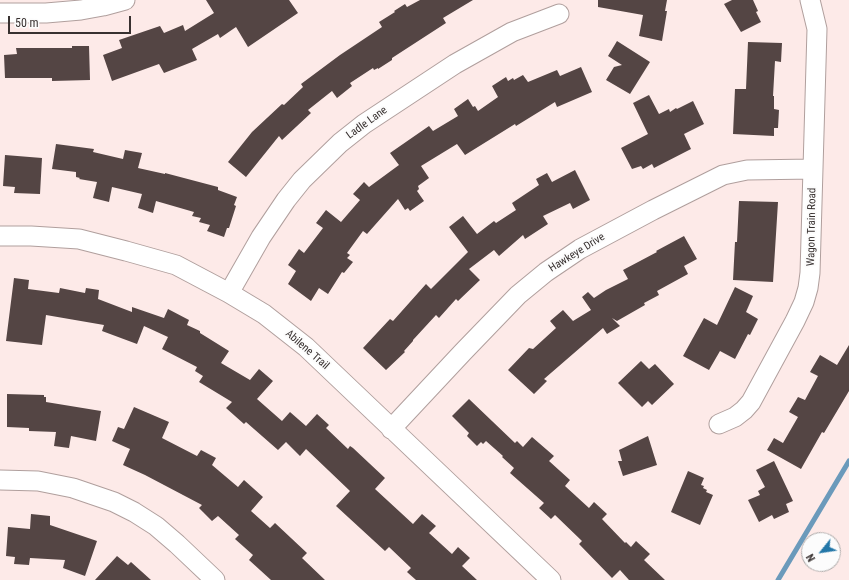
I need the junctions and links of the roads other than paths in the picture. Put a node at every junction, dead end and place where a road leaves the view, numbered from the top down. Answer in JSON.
{"nodes":[{"id":1,"x":125,"y":0,"type":"edge"},
{"id":2,"x":810,"y":0,"type":"edge"},
{"id":3,"x":0,"y":13,"type":"edge"},
{"id":4,"x":559,"y":14,"type":"dead end"},
{"id":5,"x":813,"y":169,"type":"junction"},
{"id":6,"x":0,"y":236,"type":"edge"},
{"id":7,"x":229,"y":293,"type":"junction"},
{"id":8,"x":719,"y":424,"type":"dead end"},
{"id":9,"x":391,"y":429,"type":"junction"},
{"id":10,"x":0,"y":480,"type":"edge"},
{"id":11,"x":215,"y":580,"type":"edge"},
{"id":12,"x":551,"y":580,"type":"edge"}],
"edges":[{"from":1,"to":3,"type":"street"},
{"from":2,"to":5,"type":"street","name":"Wagon Train Road"},
{"from":4,"to":7,"type":"street","name":"Ladle Lane"},
{"from":5,"to":8,"type":"street","name":"Wagon Train Road"},
{"from":5,"to":9,"type":"street","name":"Hawkeye Drive"},
{"from":6,"to":7,"type":"street","name":"Abilene Trail"},
{"from":7,"to":9,"type":"street","name":"Abilene Trail"},
{"from":9,"to":12,"type":"street","name":"Abilene Trail"},
{"from":10,"to":11,"type":"street"}]}
